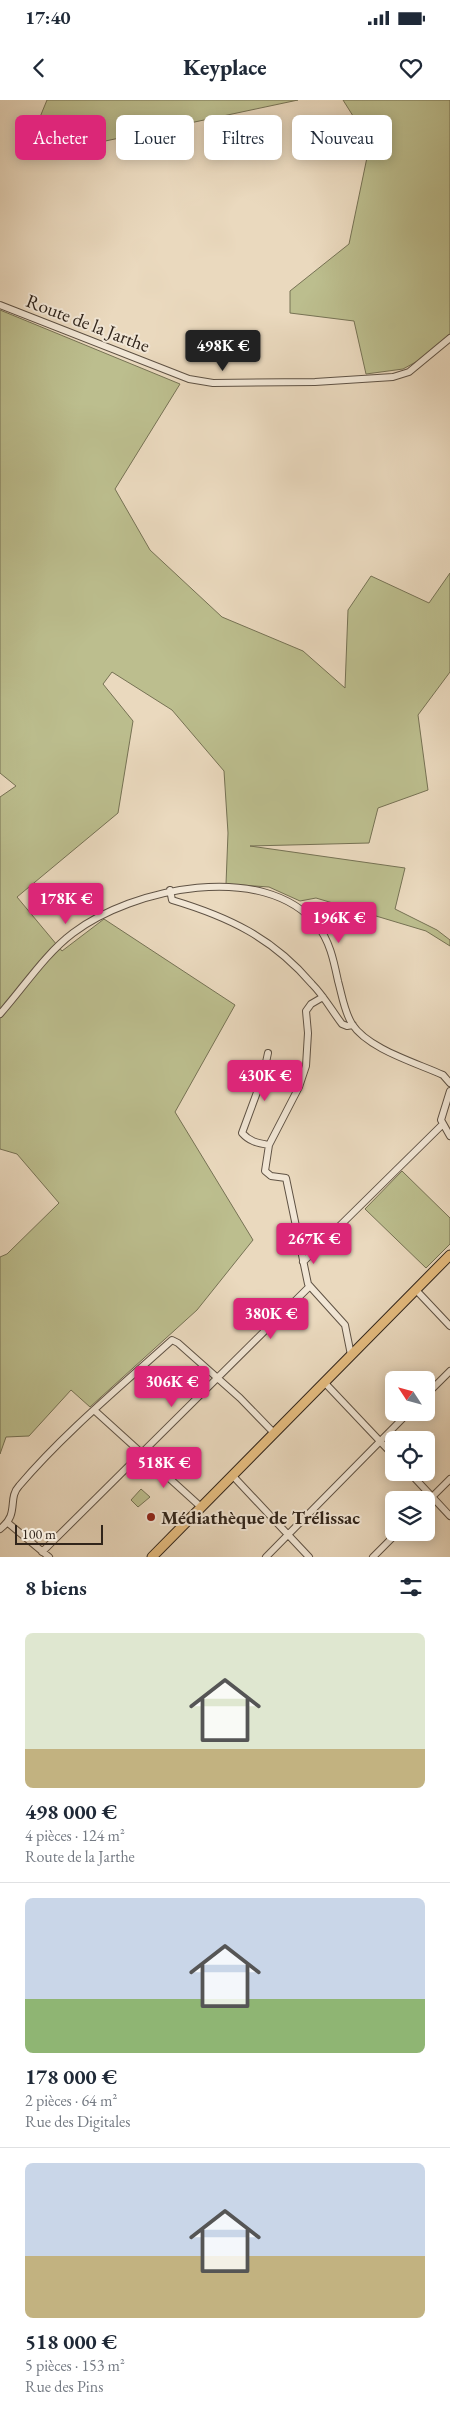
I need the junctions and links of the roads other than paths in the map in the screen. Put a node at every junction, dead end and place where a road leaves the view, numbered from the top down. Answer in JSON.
{"nodes":[{"id":1,"x":0,"y":305,"type":"edge"},
{"id":2,"x":450,"y":338,"type":"edge"},
{"id":3,"x":170,"y":890,"type":"junction"},
{"id":4,"x":323,"y":997,"type":"junction"},
{"id":5,"x":0,"y":1014,"type":"edge"},
{"id":6,"x":353,"y":1025,"type":"junction"},
{"id":7,"x":268,"y":1053,"type":"dead end"},
{"id":8,"x":450,"y":1083,"type":"edge"},
{"id":9,"x":450,"y":1091,"type":"edge"},
{"id":10,"x":442,"y":1126,"type":"junction"},
{"id":11,"x":450,"y":1136,"type":"edge"},
{"id":12,"x":269,"y":1145,"type":"junction"},
{"id":13,"x":450,"y":1255,"type":"edge"},
{"id":14,"x":303,"y":1262,"type":"junction"},
{"id":15,"x":310,"y":1286,"type":"junction"},
{"id":16,"x":416,"y":1290,"type":"junction"},
{"id":17,"x":450,"y":1326,"type":"edge"},
{"id":18,"x":351,"y":1355,"type":"junction"},
{"id":19,"x":450,"y":1371,"type":"edge"},
{"id":20,"x":218,"y":1378,"type":"junction"},
{"id":21,"x":324,"y":1382,"type":"junction"},
{"id":22,"x":435,"y":1386,"type":"edge"},
{"id":23,"x":94,"y":1410,"type":"junction"},
{"id":24,"x":400,"y":1421,"type":"edge"},
{"id":25,"x":274,"y":1433,"type":"junction"},
{"id":26,"x":380,"y":1441,"type":"junction"},
{"id":27,"x":385,"y":1446,"type":"edge"},
{"id":28,"x":141,"y":1454,"type":"junction"},
{"id":29,"x":232,"y":1475,"type":"junction"},
{"id":30,"x":450,"y":1480,"type":"edge"},
{"id":31,"x":418,"y":1481,"type":"edge"},
{"id":32,"x":427,"y":1491,"type":"edge"},
{"id":33,"x":435,"y":1495,"type":"edge"},
{"id":34,"x":435,"y":1499,"type":"edge"},
{"id":35,"x":201,"y":1507,"type":"junction"},
{"id":36,"x":450,"y":1516,"type":"edge"},
{"id":37,"x":8,"y":1523,"type":"junction"},
{"id":38,"x":0,"y":1529,"type":"edge"},
{"id":39,"x":288,"y":1535,"type":"junction"},
{"id":40,"x":389,"y":1541,"type":"edge"},
{"id":41,"x":42,"y":1552,"type":"junction"},
{"id":42,"x":50,"y":1557,"type":"edge"},
{"id":43,"x":152,"y":1557,"type":"edge"},
{"id":44,"x":266,"y":1557,"type":"edge"},
{"id":45,"x":309,"y":1557,"type":"edge"},
{"id":46,"x":373,"y":1557,"type":"edge"}],
"edges":[{"from":1,"to":2,"type":"street","name":"Route de la Jarthe"},
{"from":3,"to":4,"type":"street"},
{"from":3,"to":5,"type":"street"},
{"from":3,"to":6,"type":"street"},
{"from":4,"to":6,"type":"street"},
{"from":4,"to":12,"type":"street"},
{"from":6,"to":8,"type":"street"},
{"from":7,"to":12,"type":"street"},
{"from":9,"to":10,"type":"street"},
{"from":10,"to":11,"type":"street"},
{"from":10,"to":14,"type":"street"},
{"from":12,"to":14,"type":"street"},
{"from":13,"to":16,"type":"main road"},
{"from":14,"to":15,"type":"street"},
{"from":15,"to":18,"type":"street"},
{"from":15,"to":20,"type":"street"},
{"from":16,"to":17,"type":"street"},
{"from":16,"to":18,"type":"main road"},
{"from":18,"to":21,"type":"main road"},
{"from":19,"to":22,"type":"street"},
{"from":20,"to":23,"type":"street"},
{"from":20,"to":25,"type":"street"},
{"from":20,"to":28,"type":"street"},
{"from":21,"to":25,"type":"main road"},
{"from":21,"to":26,"type":"street"},
{"from":23,"to":28,"type":"street"},
{"from":23,"to":37,"type":"street"},
{"from":24,"to":26,"type":"street"},
{"from":25,"to":29,"type":"main road"},
{"from":26,"to":27,"type":"street"},
{"from":26,"to":39,"type":"street"},
{"from":28,"to":35,"type":"street"},
{"from":28,"to":41,"type":"street"},
{"from":29,"to":35,"type":"main road"},
{"from":29,"to":39,"type":"street"},
{"from":30,"to":33,"type":"street"},
{"from":31,"to":32,"type":"street"},
{"from":34,"to":36,"type":"street"},
{"from":35,"to":43,"type":"main road"},
{"from":37,"to":38,"type":"street"},
{"from":37,"to":41,"type":"street"},
{"from":39,"to":44,"type":"street"},
{"from":39,"to":45,"type":"street"},
{"from":40,"to":46,"type":"street"},
{"from":41,"to":42,"type":"street"}]}
